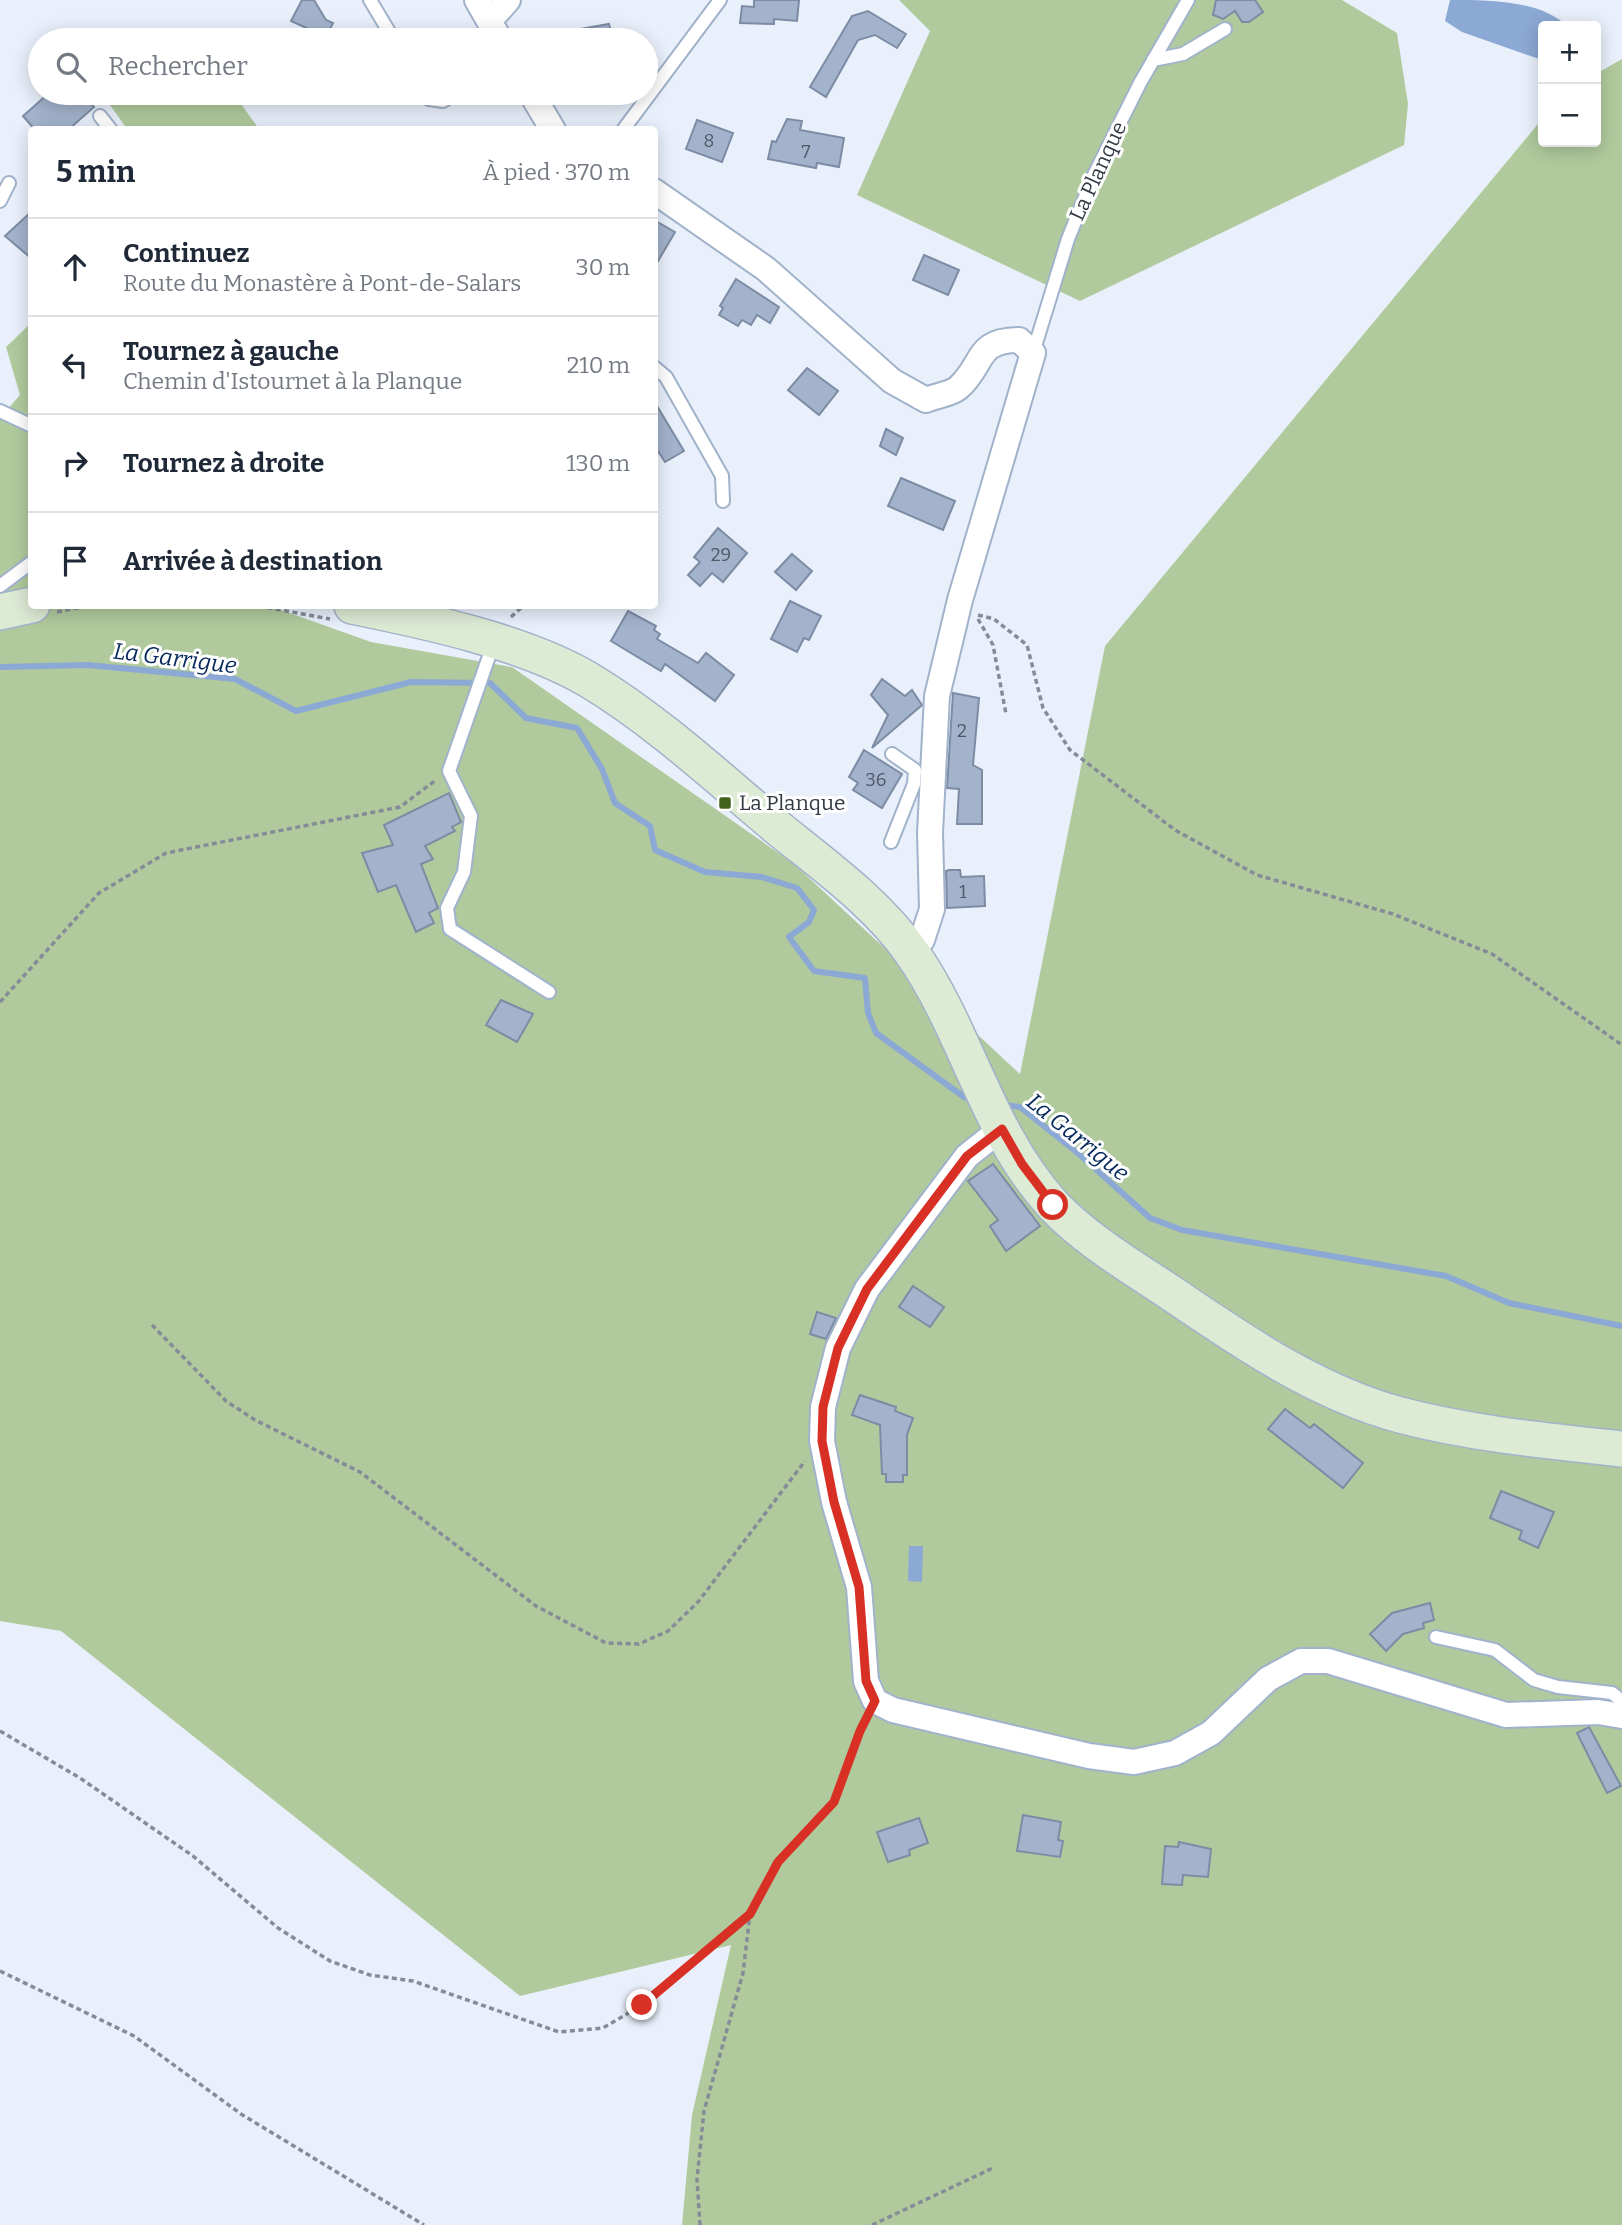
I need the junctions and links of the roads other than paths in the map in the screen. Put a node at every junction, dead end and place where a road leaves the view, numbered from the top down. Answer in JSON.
{"nodes":[{"id":1,"x":370,"y":0,"type":"edge"},
{"id":2,"x":509,"y":0,"type":"edge"},
{"id":3,"x":720,"y":0,"type":"edge"},
{"id":4,"x":1188,"y":0,"type":"edge"},
{"id":5,"x":489,"y":20,"type":"edge"},
{"id":6,"x":387,"y":28,"type":"edge"},
{"id":7,"x":1225,"y":29,"type":"dead end"},
{"id":8,"x":1153,"y":60,"type":"junction"},
{"id":9,"x":658,"y":83,"type":"edge"},
{"id":10,"x":538,"y":105,"type":"edge"},
{"id":11,"x":642,"y":105,"type":"edge"},
{"id":12,"x":100,"y":116,"type":"dead end"},
{"id":13,"x":108,"y":126,"type":"edge"},
{"id":14,"x":551,"y":126,"type":"edge"},
{"id":15,"x":626,"y":126,"type":"edge"},
{"id":16,"x":9,"y":183,"type":"dead end"},
{"id":17,"x":658,"y":194,"type":"edge"},
{"id":18,"x":0,"y":201,"type":"edge"},
{"id":19,"x":1033,"y":353,"type":"junction"},
{"id":20,"x":658,"y":370,"type":"edge"},
{"id":21,"x":0,"y":411,"type":"edge"},
{"id":22,"x":28,"y":424,"type":"edge"},
{"id":23,"x":723,"y":501,"type":"dead end"},
{"id":24,"x":28,"y":565,"type":"edge"},
{"id":25,"x":0,"y":586,"type":"edge"},
{"id":26,"x":28,"y":606,"type":"edge"},
{"id":27,"x":361,"y":609,"type":"edge"},
{"id":28,"x":0,"y":612,"type":"edge"},
{"id":29,"x":490,"y":653,"type":"junction"},
{"id":30,"x":892,"y":754,"type":"dead end"},
{"id":31,"x":891,"y":842,"type":"dead end"},
{"id":32,"x":911,"y":952,"type":"junction"},
{"id":33,"x":549,"y":992,"type":"dead end"},
{"id":34,"x":998,"y":1123,"type":"junction"},
{"id":35,"x":1622,"y":1448,"type":"edge"},
{"id":36,"x":1436,"y":1637,"type":"dead end"},
{"id":37,"x":1622,"y":1701,"type":"edge"},
{"id":38,"x":1622,"y":1716,"type":"edge"}],
"edges":[{"from":1,"to":6,"type":"lane"},
{"from":2,"to":5,"type":"street"},
{"from":3,"to":9,"type":"lane"},
{"from":4,"to":8,"type":"lane","name":"La Planque"},
{"from":7,"to":8,"type":"lane"},
{"from":8,"to":19,"type":"lane","name":"La Planque"},
{"from":10,"to":14,"type":"street"},
{"from":11,"to":15,"type":"lane"},
{"from":12,"to":13,"type":"lane"},
{"from":16,"to":18,"type":"lane"},
{"from":17,"to":19,"type":"street"},
{"from":19,"to":32,"type":"street"},
{"from":20,"to":23,"type":"lane"},
{"from":21,"to":22,"type":"lane"},
{"from":24,"to":25,"type":"lane"},
{"from":26,"to":28,"type":"street"},
{"from":27,"to":29,"type":"street"},
{"from":29,"to":32,"type":"street"},
{"from":29,"to":33,"type":"lane"},
{"from":30,"to":31,"type":"lane"},
{"from":32,"to":34,"type":"street"},
{"from":34,"to":35,"type":"street"},
{"from":34,"to":38,"type":"street"},
{"from":36,"to":37,"type":"lane"}]}
